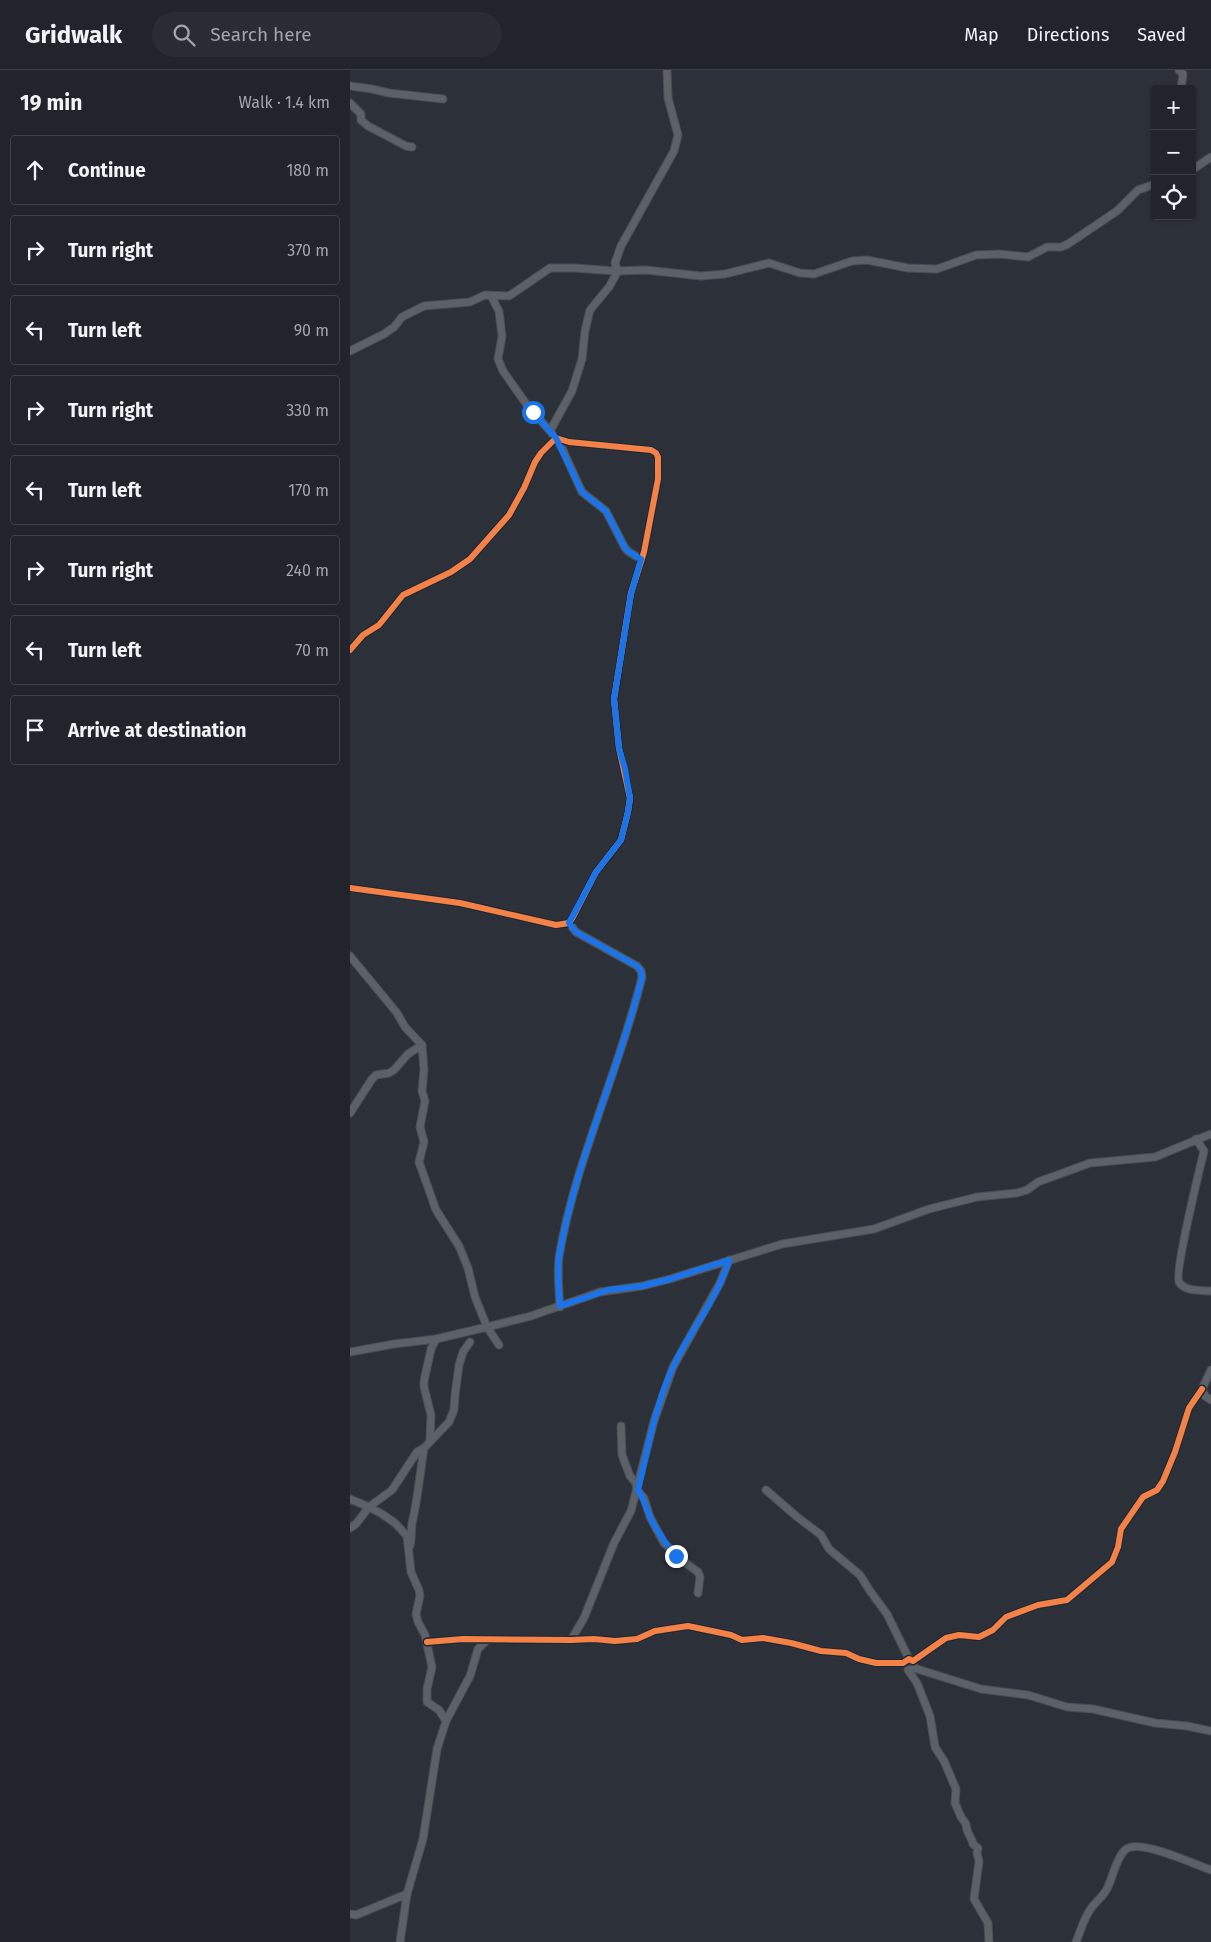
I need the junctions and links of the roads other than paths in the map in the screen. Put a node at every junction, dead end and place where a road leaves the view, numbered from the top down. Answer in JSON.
{"nodes":[{"id":1,"x":667,"y":70,"type":"edge"},
{"id":2,"x":1179,"y":70,"type":"edge"},
{"id":3,"x":1182,"y":85,"type":"edge"},
{"id":4,"x":350,"y":86,"type":"edge"},
{"id":5,"x":443,"y":99,"type":"dead end"},
{"id":6,"x":350,"y":103,"type":"edge"},
{"id":7,"x":412,"y":147,"type":"dead end"},
{"id":8,"x":1211,"y":157,"type":"edge"},
{"id":9,"x":1196,"y":167,"type":"edge"},
{"id":10,"x":1151,"y":185,"type":"edge"},
{"id":11,"x":618,"y":271,"type":"junction"},
{"id":12,"x":491,"y":296,"type":"junction"},
{"id":13,"x":350,"y":351,"type":"edge"},
{"id":14,"x":550,"y":430,"type":"junction"},
{"id":15,"x":556,"y":438,"type":"junction"},
{"id":16,"x":641,"y":559,"type":"junction"},
{"id":17,"x":350,"y":650,"type":"edge"},
{"id":18,"x":350,"y":888,"type":"edge"},
{"id":19,"x":569,"y":923,"type":"junction"},
{"id":20,"x":350,"y":956,"type":"edge"},
{"id":21,"x":422,"y":1044,"type":"junction"},
{"id":22,"x":350,"y":1113,"type":"edge"},
{"id":23,"x":1211,"y":1134,"type":"edge"},
{"id":24,"x":1196,"y":1139,"type":"junction"},
{"id":25,"x":729,"y":1260,"type":"junction"},
{"id":26,"x":1211,"y":1291,"type":"edge"},
{"id":27,"x":560,"y":1306,"type":"junction"},
{"id":28,"x":487,"y":1327,"type":"junction"},
{"id":29,"x":436,"y":1339,"type":"junction"},
{"id":30,"x":470,"y":1342,"type":"dead end"},
{"id":31,"x":499,"y":1345,"type":"dead end"},
{"id":32,"x":350,"y":1352,"type":"edge"},
{"id":33,"x":1211,"y":1370,"type":"edge"},
{"id":34,"x":1202,"y":1389,"type":"junction"},
{"id":35,"x":1211,"y":1400,"type":"edge"},
{"id":36,"x":621,"y":1426,"type":"dead end"},
{"id":37,"x":430,"y":1440,"type":"junction"},
{"id":38,"x":424,"y":1448,"type":"junction"},
{"id":39,"x":638,"y":1490,"type":"junction"},
{"id":40,"x":766,"y":1490,"type":"dead end"},
{"id":41,"x":350,"y":1499,"type":"edge"},
{"id":42,"x":369,"y":1506,"type":"junction"},
{"id":43,"x":350,"y":1528,"type":"edge"},
{"id":44,"x":409,"y":1548,"type":"junction"},
{"id":45,"x":698,"y":1593,"type":"dead end"},
{"id":46,"x":488,"y":1639,"type":"junction"},
{"id":47,"x":571,"y":1640,"type":"junction"},
{"id":48,"x":427,"y":1642,"type":"junction"},
{"id":49,"x":909,"y":1664,"type":"junction"},
{"id":50,"x":446,"y":1721,"type":"junction"},
{"id":51,"x":1211,"y":1730,"type":"edge"},
{"id":52,"x":1211,"y":1870,"type":"edge"},
{"id":53,"x":407,"y":1894,"type":"junction"},
{"id":54,"x":350,"y":1914,"type":"edge"},
{"id":55,"x":400,"y":1942,"type":"edge"},
{"id":56,"x":989,"y":1942,"type":"edge"},
{"id":57,"x":1076,"y":1942,"type":"edge"}],
"edges":[{"from":1,"to":11,"type":"street"},
{"from":2,"to":3,"type":"street"},
{"from":4,"to":5,"type":"street"},
{"from":6,"to":7,"type":"street"},
{"from":8,"to":9,"type":"street"},
{"from":10,"to":11,"type":"street"},
{"from":11,"to":12,"type":"street"},
{"from":11,"to":14,"type":"street"},
{"from":12,"to":13,"type":"street"},
{"from":12,"to":14,"type":"street"},
{"from":14,"to":15,"type":"street"},
{"from":15,"to":16,"type":"street"},
{"from":15,"to":16,"type":"street"},
{"from":15,"to":17,"type":"street"},
{"from":16,"to":19,"type":"street"},
{"from":18,"to":19,"type":"street"},
{"from":19,"to":27,"type":"street"},
{"from":20,"to":21,"type":"street"},
{"from":21,"to":22,"type":"street"},
{"from":21,"to":28,"type":"street"},
{"from":23,"to":24,"type":"street"},
{"from":24,"to":25,"type":"street"},
{"from":24,"to":26,"type":"street"},
{"from":25,"to":27,"type":"street"},
{"from":25,"to":39,"type":"street"},
{"from":27,"to":28,"type":"street"},
{"from":28,"to":29,"type":"street"},
{"from":28,"to":31,"type":"street"},
{"from":29,"to":32,"type":"street"},
{"from":29,"to":37,"type":"street"},
{"from":30,"to":37,"type":"street"},
{"from":33,"to":34,"type":"street"},
{"from":34,"to":35,"type":"street"},
{"from":34,"to":49,"type":"street"},
{"from":36,"to":39,"type":"street"},
{"from":37,"to":38,"type":"street"},
{"from":38,"to":42,"type":"street"},
{"from":38,"to":44,"type":"street"},
{"from":39,"to":45,"type":"street"},
{"from":39,"to":47,"type":"street"},
{"from":40,"to":49,"type":"street"},
{"from":41,"to":42,"type":"street"},
{"from":42,"to":43,"type":"street"},
{"from":42,"to":44,"type":"street"},
{"from":44,"to":48,"type":"street"},
{"from":46,"to":47,"type":"street"},
{"from":46,"to":48,"type":"street"},
{"from":46,"to":50,"type":"street"},
{"from":47,"to":49,"type":"street"},
{"from":48,"to":50,"type":"street"},
{"from":49,"to":51,"type":"street"},
{"from":49,"to":56,"type":"street"},
{"from":50,"to":53,"type":"street"},
{"from":52,"to":57,"type":"street"},
{"from":53,"to":54,"type":"street"},
{"from":53,"to":55,"type":"street"}]}
